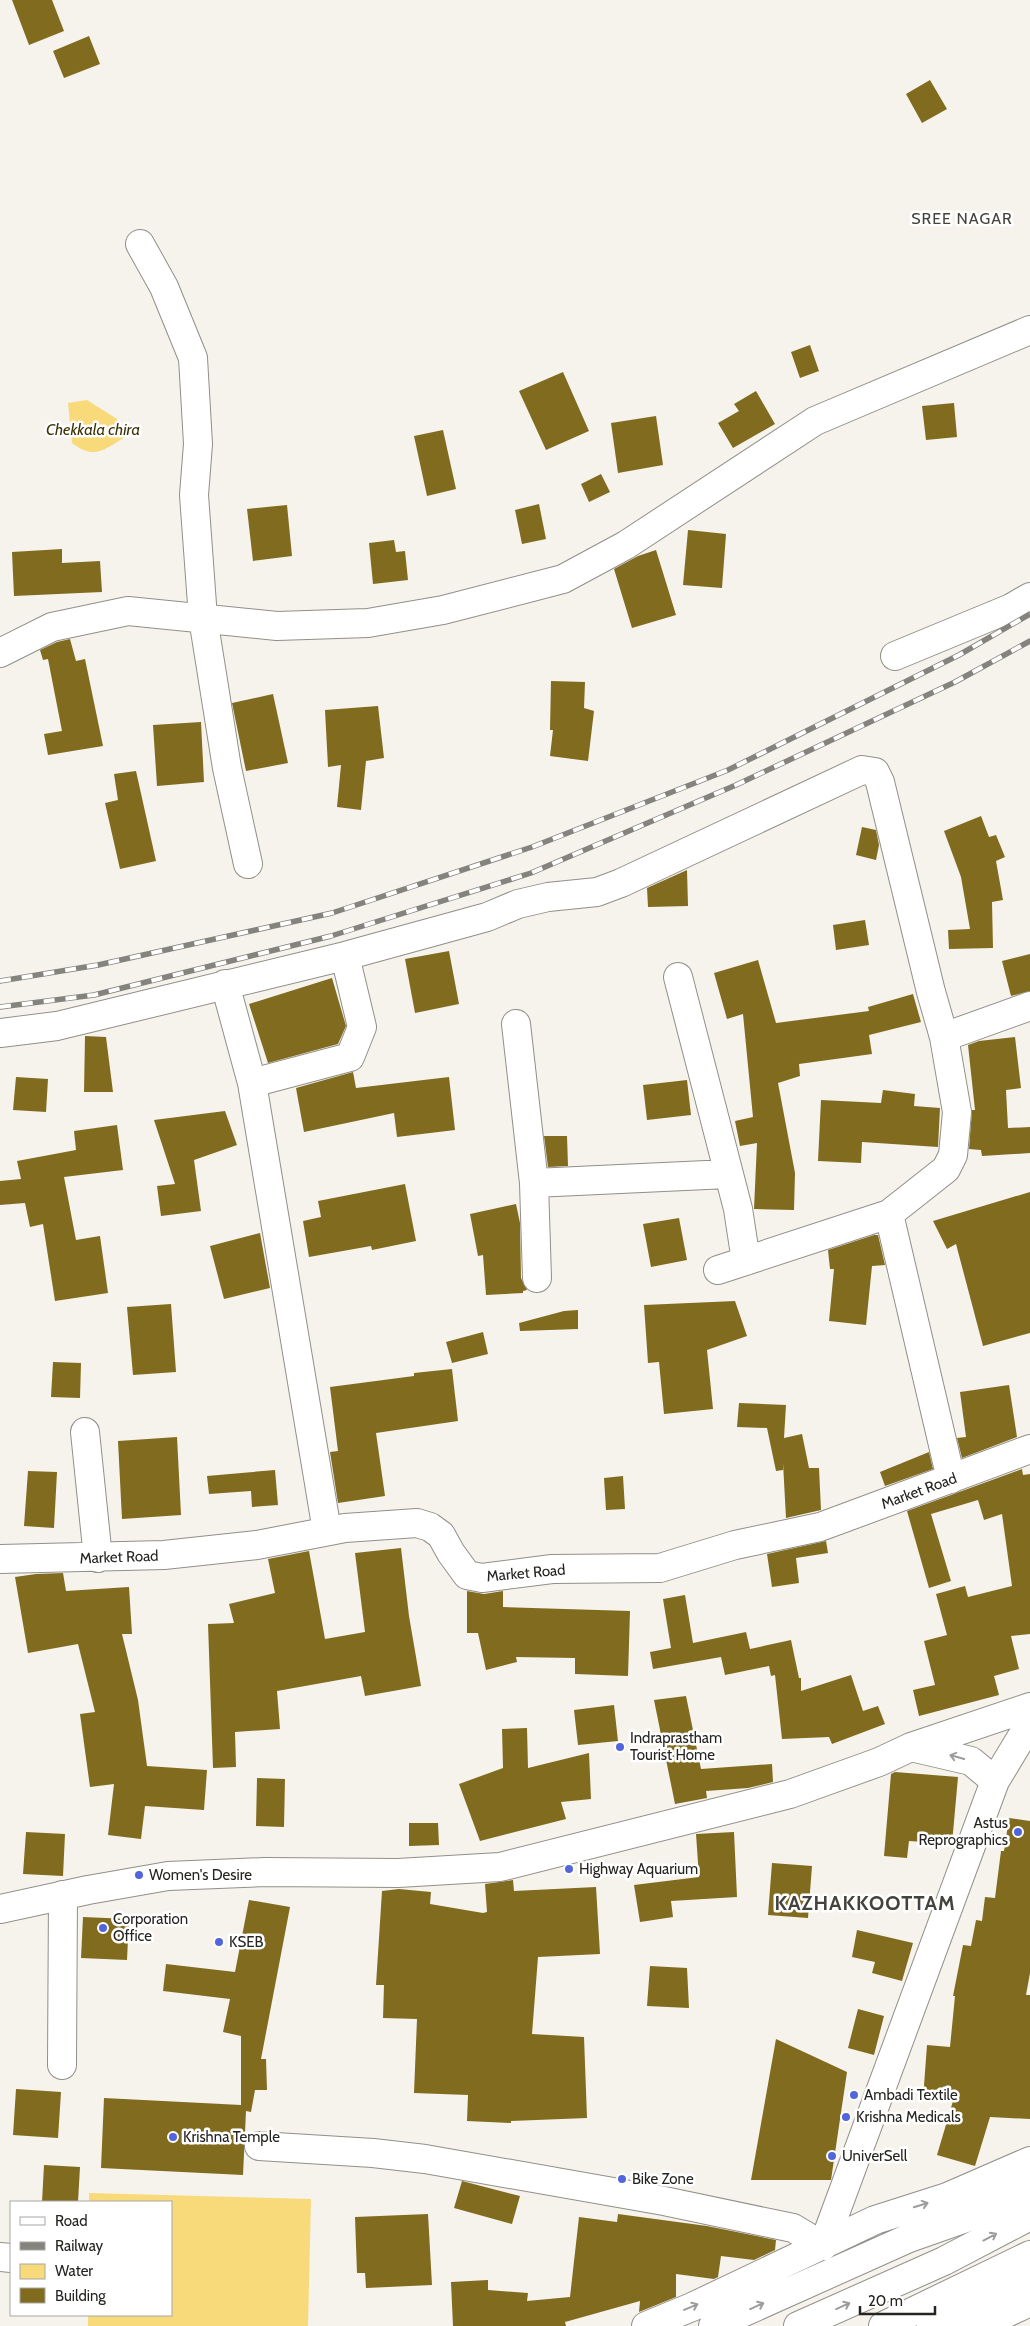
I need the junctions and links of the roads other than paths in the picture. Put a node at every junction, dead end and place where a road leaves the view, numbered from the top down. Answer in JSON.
{"nodes":[{"id":1,"x":140,"y":244,"type":"dead end"},
{"id":2,"x":1030,"y":330,"type":"edge"},
{"id":3,"x":1030,"y":596,"type":"edge"},
{"id":4,"x":203,"y":618,"type":"junction"},
{"id":5,"x":0,"y":653,"type":"edge"},
{"id":6,"x":895,"y":656,"type":"dead end"},
{"id":7,"x":248,"y":864,"type":"dead end"},
{"id":8,"x":345,"y":956,"type":"junction"},
{"id":9,"x":678,"y":977,"type":"dead end"},
{"id":10,"x":225,"y":984,"type":"junction"},
{"id":11,"x":1030,"y":1006,"type":"edge"},
{"id":12,"x":516,"y":1024,"type":"dead end"},
{"id":13,"x":0,"y":1033,"type":"edge"},
{"id":14,"x":944,"y":1037,"type":"junction"},
{"id":15,"x":252,"y":1083,"type":"junction"},
{"id":16,"x":728,"y":1174,"type":"junction"},
{"id":17,"x":534,"y":1183,"type":"junction"},
{"id":18,"x":889,"y":1214,"type":"junction"},
{"id":19,"x":746,"y":1262,"type":"junction"},
{"id":20,"x":718,"y":1270,"type":"dead end"},
{"id":21,"x":537,"y":1278,"type":"dead end"},
{"id":22,"x":85,"y":1432,"type":"dead end"},
{"id":23,"x":1030,"y":1449,"type":"edge"},
{"id":24,"x":951,"y":1479,"type":"junction"},
{"id":25,"x":327,"y":1532,"type":"junction"},
{"id":26,"x":98,"y":1558,"type":"junction"},
{"id":27,"x":0,"y":1559,"type":"edge"},
{"id":28,"x":1030,"y":1707,"type":"edge"},
{"id":29,"x":1030,"y":1723,"type":"edge"},
{"id":30,"x":911,"y":1746,"type":"junction"},
{"id":31,"x":995,"y":1781,"type":"junction"},
{"id":32,"x":63,"y":1895,"type":"junction"},
{"id":33,"x":0,"y":1909,"type":"edge"},
{"id":34,"x":62,"y":2065,"type":"dead end"},
{"id":35,"x":259,"y":2146,"type":"dead end"},
{"id":36,"x":1030,"y":2161,"type":"edge"},
{"id":37,"x":1030,"y":2188,"type":"edge"},
{"id":38,"x":1030,"y":2216,"type":"edge"},
{"id":39,"x":823,"y":2246,"type":"junction"},
{"id":40,"x":1030,"y":2254,"type":"edge"},
{"id":41,"x":1030,"y":2282,"type":"edge"},
{"id":42,"x":1030,"y":2302,"type":"edge"},
{"id":43,"x":646,"y":2326,"type":"edge"},
{"id":44,"x":713,"y":2326,"type":"edge"},
{"id":45,"x":798,"y":2326,"type":"edge"},
{"id":46,"x":882,"y":2326,"type":"edge"},
{"id":47,"x":931,"y":2326,"type":"edge"},
{"id":48,"x":979,"y":2326,"type":"edge"}],
"edges":[{"from":1,"to":4,"type":"main road"},
{"from":2,"to":4,"type":"main road"},
{"from":3,"to":6,"type":"main road"},
{"from":4,"to":5,"type":"main road"},
{"from":4,"to":7,"type":"main road"},
{"from":8,"to":10,"type":"main road"},
{"from":8,"to":14,"type":"main road"},
{"from":8,"to":15,"type":"main road"},
{"from":9,"to":16,"type":"main road"},
{"from":10,"to":13,"type":"main road"},
{"from":10,"to":15,"type":"main road"},
{"from":11,"to":14,"type":"main road"},
{"from":12,"to":17,"type":"main road"},
{"from":14,"to":18,"type":"main road"},
{"from":15,"to":25,"type":"main road"},
{"from":16,"to":17,"type":"main road"},
{"from":16,"to":19,"type":"main road"},
{"from":17,"to":21,"type":"main road"},
{"from":18,"to":19,"type":"main road"},
{"from":18,"to":24,"type":"main road"},
{"from":19,"to":20,"type":"main road"},
{"from":22,"to":26,"type":"main road"},
{"from":23,"to":24,"type":"main road","name":"Market Road"},
{"from":24,"to":25,"type":"main road","name":"Market Road"},
{"from":25,"to":26,"type":"main road","name":"Market Road"},
{"from":26,"to":27,"type":"main road","name":"Market Road"},
{"from":28,"to":30,"type":"main road"},
{"from":29,"to":31,"type":"main road"},
{"from":31,"to":30,"type":"main road","one_way":true},
{"from":30,"to":32,"type":"main road"},
{"from":31,"to":39,"type":"main road"},
{"from":32,"to":33,"type":"main road"},
{"from":32,"to":34,"type":"main road"},
{"from":35,"to":39,"type":"main road"},
{"from":39,"to":36,"type":"main road","one_way":true},
{"from":44,"to":37,"type":"main road","one_way":true},
{"from":45,"to":38,"type":"main road","one_way":true},
{"from":43,"to":39,"type":"main road","one_way":true},
{"from":40,"to":46,"type":"main road"},
{"from":41,"to":47,"type":"main road"},
{"from":42,"to":48,"type":"main road"}]}
